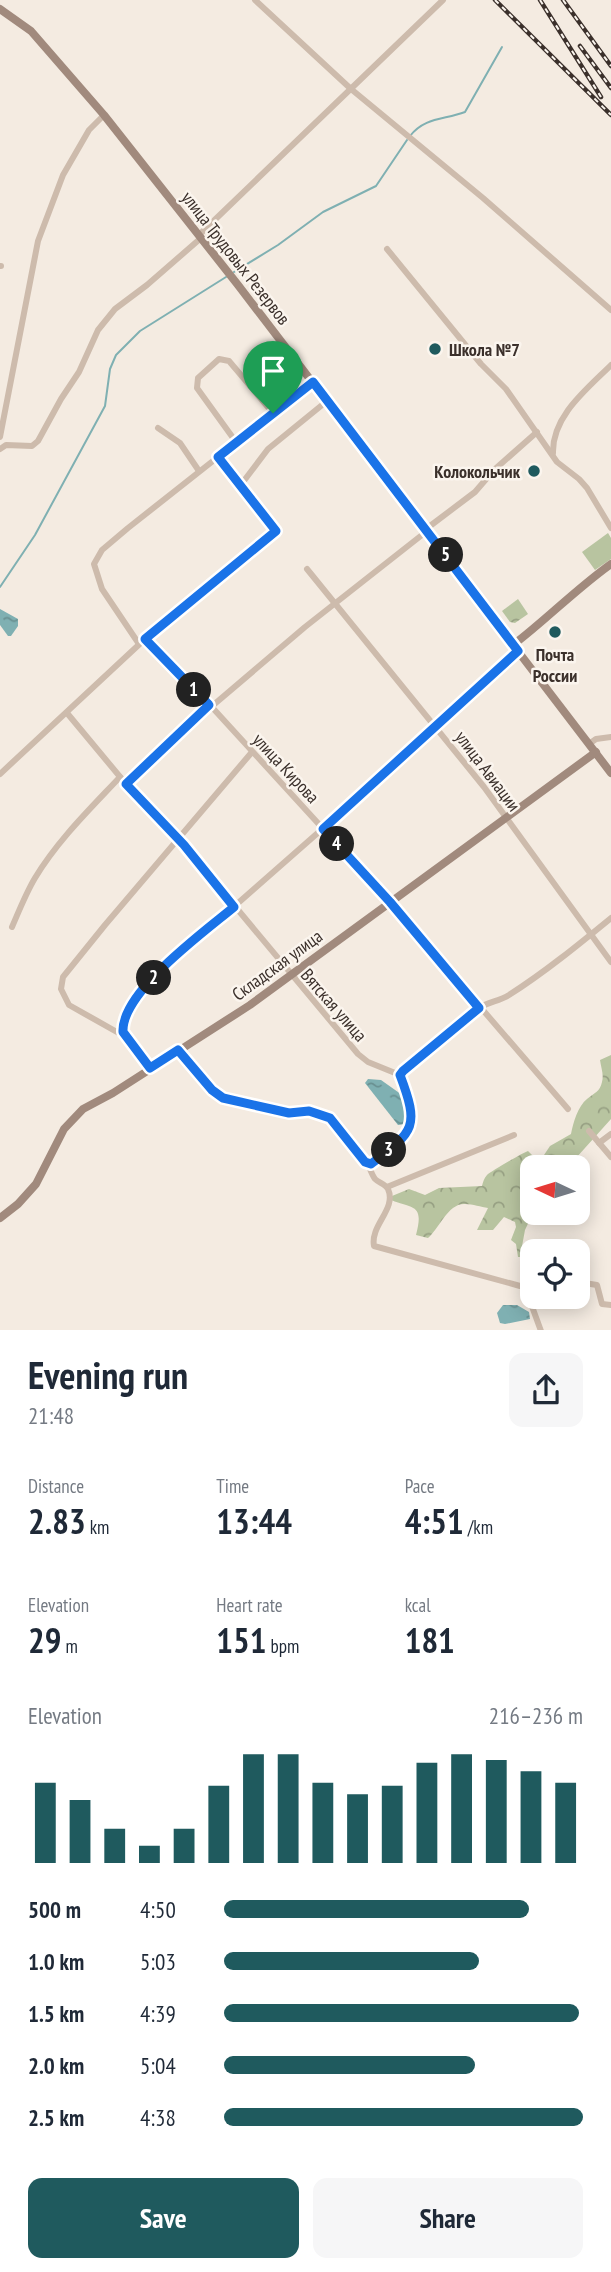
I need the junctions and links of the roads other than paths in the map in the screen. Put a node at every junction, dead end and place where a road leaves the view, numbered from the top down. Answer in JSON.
{"nodes":[{"id":1,"x":256,"y":0,"type":"edge"},
{"id":2,"x":443,"y":0,"type":"edge"},
{"id":3,"x":0,"y":9,"type":"edge"},
{"id":4,"x":351,"y":89,"type":"junction"},
{"id":5,"x":104,"y":115,"type":"junction"},
{"id":6,"x":200,"y":236,"type":"junction"},
{"id":7,"x":387,"y":249,"type":"dead end"},
{"id":8,"x":611,"y":310,"type":"edge"},
{"id":9,"x":611,"y":365,"type":"edge"},
{"id":10,"x":313,"y":382,"type":"junction"},
{"id":11,"x":327,"y":401,"type":"junction"},
{"id":12,"x":273,"y":413,"type":"junction"},
{"id":13,"x":158,"y":428,"type":"dead end"},
{"id":14,"x":537,"y":432,"type":"junction"},
{"id":15,"x":0,"y":437,"type":"edge"},
{"id":16,"x":236,"y":442,"type":"junction"},
{"id":17,"x":0,"y":449,"type":"edge"},
{"id":18,"x":218,"y":457,"type":"junction"},
{"id":19,"x":555,"y":458,"type":"junction"},
{"id":20,"x":200,"y":471,"type":"junction"},
{"id":21,"x":240,"y":486,"type":"junction"},
{"id":22,"x":611,"y":528,"type":"edge"},
{"id":23,"x":427,"y":530,"type":"junction"},
{"id":24,"x":611,"y":564,"type":"edge"},
{"id":25,"x":307,"y":569,"type":"dead end"},
{"id":26,"x":335,"y":603,"type":"junction"},
{"id":27,"x":142,"y":642,"type":"junction"},
{"id":28,"x":515,"y":648,"type":"junction"},
{"id":29,"x":210,"y":706,"type":"junction"},
{"id":30,"x":67,"y":713,"type":"junction"},
{"id":31,"x":437,"y":726,"type":"junction"},
{"id":32,"x":611,"y":737,"type":"edge"},
{"id":33,"x":589,"y":744,"type":"junction"},
{"id":34,"x":252,"y":752,"type":"junction"},
{"id":35,"x":596,"y":752,"type":"junction"},
{"id":36,"x":611,"y":773,"type":"edge"},
{"id":37,"x":0,"y":774,"type":"edge"},
{"id":38,"x":120,"y":777,"type":"junction"},
{"id":39,"x":126,"y":784,"type":"junction"},
{"id":40,"x":506,"y":818,"type":"junction"},
{"id":41,"x":323,"y":829,"type":"junction"},
{"id":42,"x":178,"y":839,"type":"junction"},
{"id":43,"x":390,"y":902,"type":"junction"},
{"id":44,"x":234,"y":907,"type":"junction"},
{"id":45,"x":611,"y":918,"type":"edge"},
{"id":46,"x":12,"y":927,"type":"dead end"},
{"id":47,"x":591,"y":934,"type":"junction"},
{"id":48,"x":611,"y":962,"type":"edge"},
{"id":49,"x":290,"y":975,"type":"junction"},
{"id":50,"x":479,"y":1008,"type":"junction"},
{"id":51,"x":124,"y":1036,"type":"junction"},
{"id":52,"x":178,"y":1050,"type":"junction"},
{"id":53,"x":150,"y":1068,"type":"junction"},
{"id":54,"x":400,"y":1075,"type":"junction"},
{"id":55,"x":568,"y":1109,"type":"dead end"},
{"id":56,"x":589,"y":1131,"type":"dead end"},
{"id":57,"x":611,"y":1134,"type":"edge"},
{"id":58,"x":514,"y":1135,"type":"dead end"},
{"id":59,"x":599,"y":1143,"type":"junction"},
{"id":60,"x":611,"y":1157,"type":"edge"},
{"id":61,"x":368,"y":1164,"type":"junction"},
{"id":62,"x":387,"y":1187,"type":"junction"},
{"id":63,"x":0,"y":1218,"type":"edge"},
{"id":64,"x":590,"y":1282,"type":"edge"},
{"id":65,"x":520,"y":1286,"type":"edge"},
{"id":66,"x":611,"y":1305,"type":"edge"},
{"id":67,"x":533,"y":1309,"type":"edge"},
{"id":68,"x":541,"y":1330,"type":"edge"}],
"edges":[{"from":1,"to":4,"type":"street"},
{"from":2,"to":4,"type":"street"},
{"from":3,"to":5,"type":"main road","name":"улица Трудовых Резервов"},
{"from":4,"to":6,"type":"street"},
{"from":4,"to":8,"type":"street"},
{"from":5,"to":6,"type":"main road","name":"улица Трудовых Резервов"},
{"from":5,"to":15,"type":"street"},
{"from":6,"to":10,"type":"main road","name":"улица Трудовых Резервов"},
{"from":6,"to":17,"type":"street"},
{"from":7,"to":14,"type":"street"},
{"from":9,"to":19,"type":"street"},
{"from":10,"to":11,"type":"main road","name":"улица Трудовых Резервов"},
{"from":10,"to":12,"type":"street"},
{"from":11,"to":21,"type":"street"},
{"from":11,"to":23,"type":"main road","name":"улица Трудовых Резервов"},
{"from":12,"to":16,"type":"street"},
{"from":12,"to":16,"type":"street"},
{"from":13,"to":20,"type":"street"},
{"from":14,"to":19,"type":"street"},
{"from":14,"to":23,"type":"street"},
{"from":16,"to":18,"type":"street"},
{"from":18,"to":20,"type":"street"},
{"from":18,"to":21,"type":"street"},
{"from":19,"to":22,"type":"street"},
{"from":20,"to":27,"type":"street","name":"улица Кирова"},
{"from":21,"to":27,"type":"street"},
{"from":23,"to":26,"type":"street"},
{"from":23,"to":28,"type":"main road","name":"улица Трудовых Резервов"},
{"from":24,"to":28,"type":"main road"},
{"from":25,"to":26,"type":"street","name":"улица Авиации"},
{"from":26,"to":29,"type":"street"},
{"from":26,"to":31,"type":"street","name":"улица Авиации"},
{"from":27,"to":29,"type":"street","name":"улица Кирова"},
{"from":27,"to":30,"type":"street"},
{"from":28,"to":31,"type":"street"},
{"from":28,"to":33,"type":"main road","name":"улица Трудовых Резервов"},
{"from":29,"to":34,"type":"street","name":"улица Кирова"},
{"from":29,"to":39,"type":"street"},
{"from":30,"to":37,"type":"street"},
{"from":30,"to":38,"type":"street","name":"Вятская улица"},
{"from":31,"to":40,"type":"street","name":"улица Авиации"},
{"from":31,"to":41,"type":"street"},
{"from":32,"to":33,"type":"street"},
{"from":33,"to":35,"type":"main road","name":"улица Трудовых Резервов"},
{"from":34,"to":41,"type":"street","name":"улица Кирова"},
{"from":34,"to":42,"type":"street"},
{"from":35,"to":36,"type":"main road","name":"улица Трудовых Резервов"},
{"from":35,"to":40,"type":"main road","name":"Складская улица"},
{"from":38,"to":39,"type":"street","name":"Вятская улица"},
{"from":38,"to":46,"type":"street"},
{"from":39,"to":42,"type":"street","name":"Вятская улица"},
{"from":40,"to":43,"type":"main road","name":"Складская улица"},
{"from":40,"to":47,"type":"street","name":"улица Авиации"},
{"from":41,"to":43,"type":"street","name":"улица Кирова"},
{"from":41,"to":44,"type":"street"},
{"from":42,"to":44,"type":"street","name":"Вятская улица"},
{"from":42,"to":51,"type":"street"},
{"from":43,"to":49,"type":"main road","name":"Складская улица"},
{"from":43,"to":50,"type":"street","name":"улица Кирова"},
{"from":44,"to":49,"type":"street","name":"Вятская улица"},
{"from":44,"to":51,"type":"street"},
{"from":45,"to":47,"type":"street"},
{"from":47,"to":48,"type":"street","name":"улица Авиации"},
{"from":47,"to":50,"type":"street"},
{"from":49,"to":52,"type":"main road","name":"Складская улица"},
{"from":49,"to":54,"type":"street","name":"Вятская улица"},
{"from":50,"to":54,"type":"street"},
{"from":50,"to":55,"type":"street","name":"улица Кирова"},
{"from":51,"to":53,"type":"street"},
{"from":52,"to":53,"type":"main road","name":"Складская улица"},
{"from":52,"to":61,"type":"street"},
{"from":53,"to":63,"type":"main road","name":"Складская улица"},
{"from":54,"to":61,"type":"street"},
{"from":56,"to":59,"type":"street"},
{"from":57,"to":59,"type":"street"},
{"from":58,"to":62,"type":"street"},
{"from":59,"to":60,"type":"street"},
{"from":61,"to":62,"type":"street"},
{"from":62,"to":65,"type":"street"},
{"from":64,"to":66,"type":"street"},
{"from":67,"to":68,"type":"street"}]}
